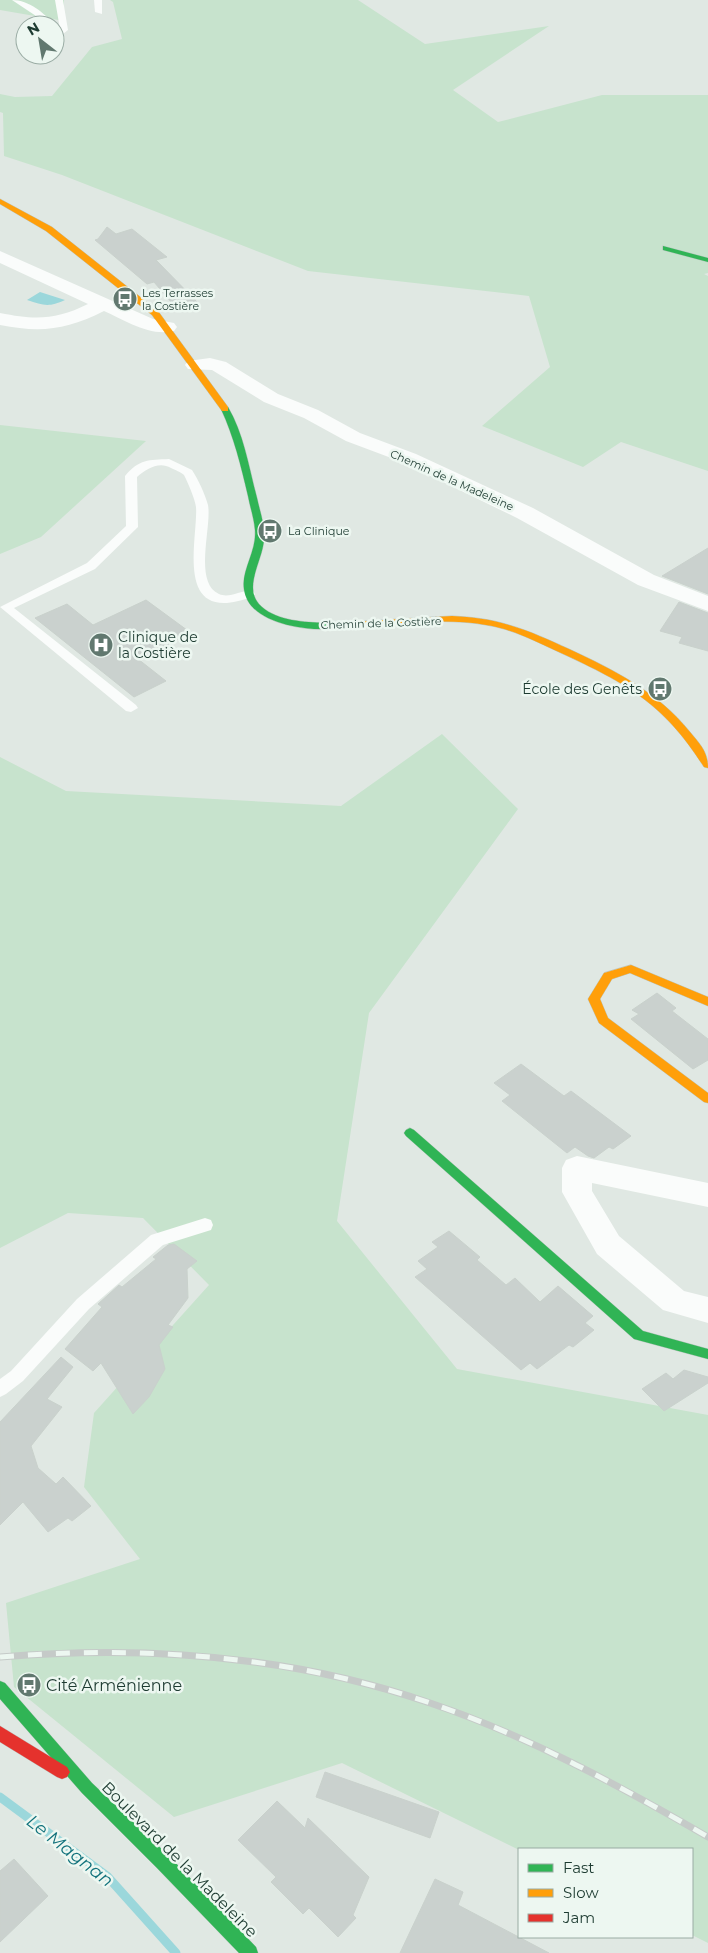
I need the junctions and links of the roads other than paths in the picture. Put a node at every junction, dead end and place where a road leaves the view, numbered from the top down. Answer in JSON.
{"nodes":[{"id":1,"x":16,"y":0,"type":"edge"},
{"id":2,"x":59,"y":0,"type":"edge"},
{"id":3,"x":98,"y":0,"type":"edge"},
{"id":4,"x":99,"y":12,"type":"dead end"},
{"id":5,"x":40,"y":15,"type":"edge"},
{"id":6,"x":62,"y":15,"type":"edge"},
{"id":7,"x":0,"y":200,"type":"edge"},
{"id":8,"x":666,"y":248,"type":"dead end"},
{"id":9,"x":3,"y":260,"type":"edge"},
{"id":10,"x":708,"y":260,"type":"edge"},
{"id":11,"x":102,"y":304,"type":"junction"},
{"id":12,"x":0,"y":319,"type":"edge"},
{"id":13,"x":167,"y":326,"type":"junction"},
{"id":14,"x":195,"y":365,"type":"junction"},
{"id":15,"x":249,"y":594,"type":"junction"},
{"id":16,"x":708,"y":604,"type":"edge"},
{"id":17,"x":131,"y":708,"type":"dead end"},
{"id":18,"x":708,"y":765,"type":"edge"},
{"id":19,"x":708,"y":1002,"type":"edge"},
{"id":20,"x":708,"y":1099,"type":"edge"},
{"id":21,"x":410,"y":1133,"type":"dead end"},
{"id":22,"x":708,"y":1195,"type":"edge"},
{"id":23,"x":205,"y":1225,"type":"dead end"},
{"id":24,"x":708,"y":1310,"type":"edge"},
{"id":25,"x":708,"y":1354,"type":"edge"},
{"id":26,"x":0,"y":1389,"type":"edge"},
{"id":27,"x":0,"y":1688,"type":"edge"},
{"id":28,"x":0,"y":1733,"type":"edge"},
{"id":29,"x":87,"y":1788,"type":"junction"},
{"id":30,"x":250,"y":1953,"type":"edge"}],
"edges":[{"from":1,"to":5,"type":"lane"},
{"from":2,"to":6,"type":"lane"},
{"from":3,"to":4,"type":"lane"},
{"from":7,"to":13,"type":"street"},
{"from":8,"to":10,"type":"street"},
{"from":9,"to":11,"type":"street"},
{"from":11,"to":12,"type":"street"},
{"from":11,"to":13,"type":"street"},
{"from":13,"to":14,"type":"street"},
{"from":14,"to":15,"type":"street"},
{"from":14,"to":16,"type":"street","name":"Chemin de la Madeleine"},
{"from":15,"to":17,"type":"lane"},
{"from":15,"to":18,"type":"street","name":"Chemin de la Costière"},
{"from":19,"to":20,"type":"street"},
{"from":21,"to":25,"type":"street"},
{"from":22,"to":24,"type":"street"},
{"from":23,"to":26,"type":"lane"},
{"from":27,"to":29,"type":"street","name":"Boulevard de la Madeleine"},
{"from":28,"to":29,"type":"street","name":"Boulevard de la Madeleine"},
{"from":29,"to":30,"type":"street","name":"Boulevard de la Madeleine"}]}
